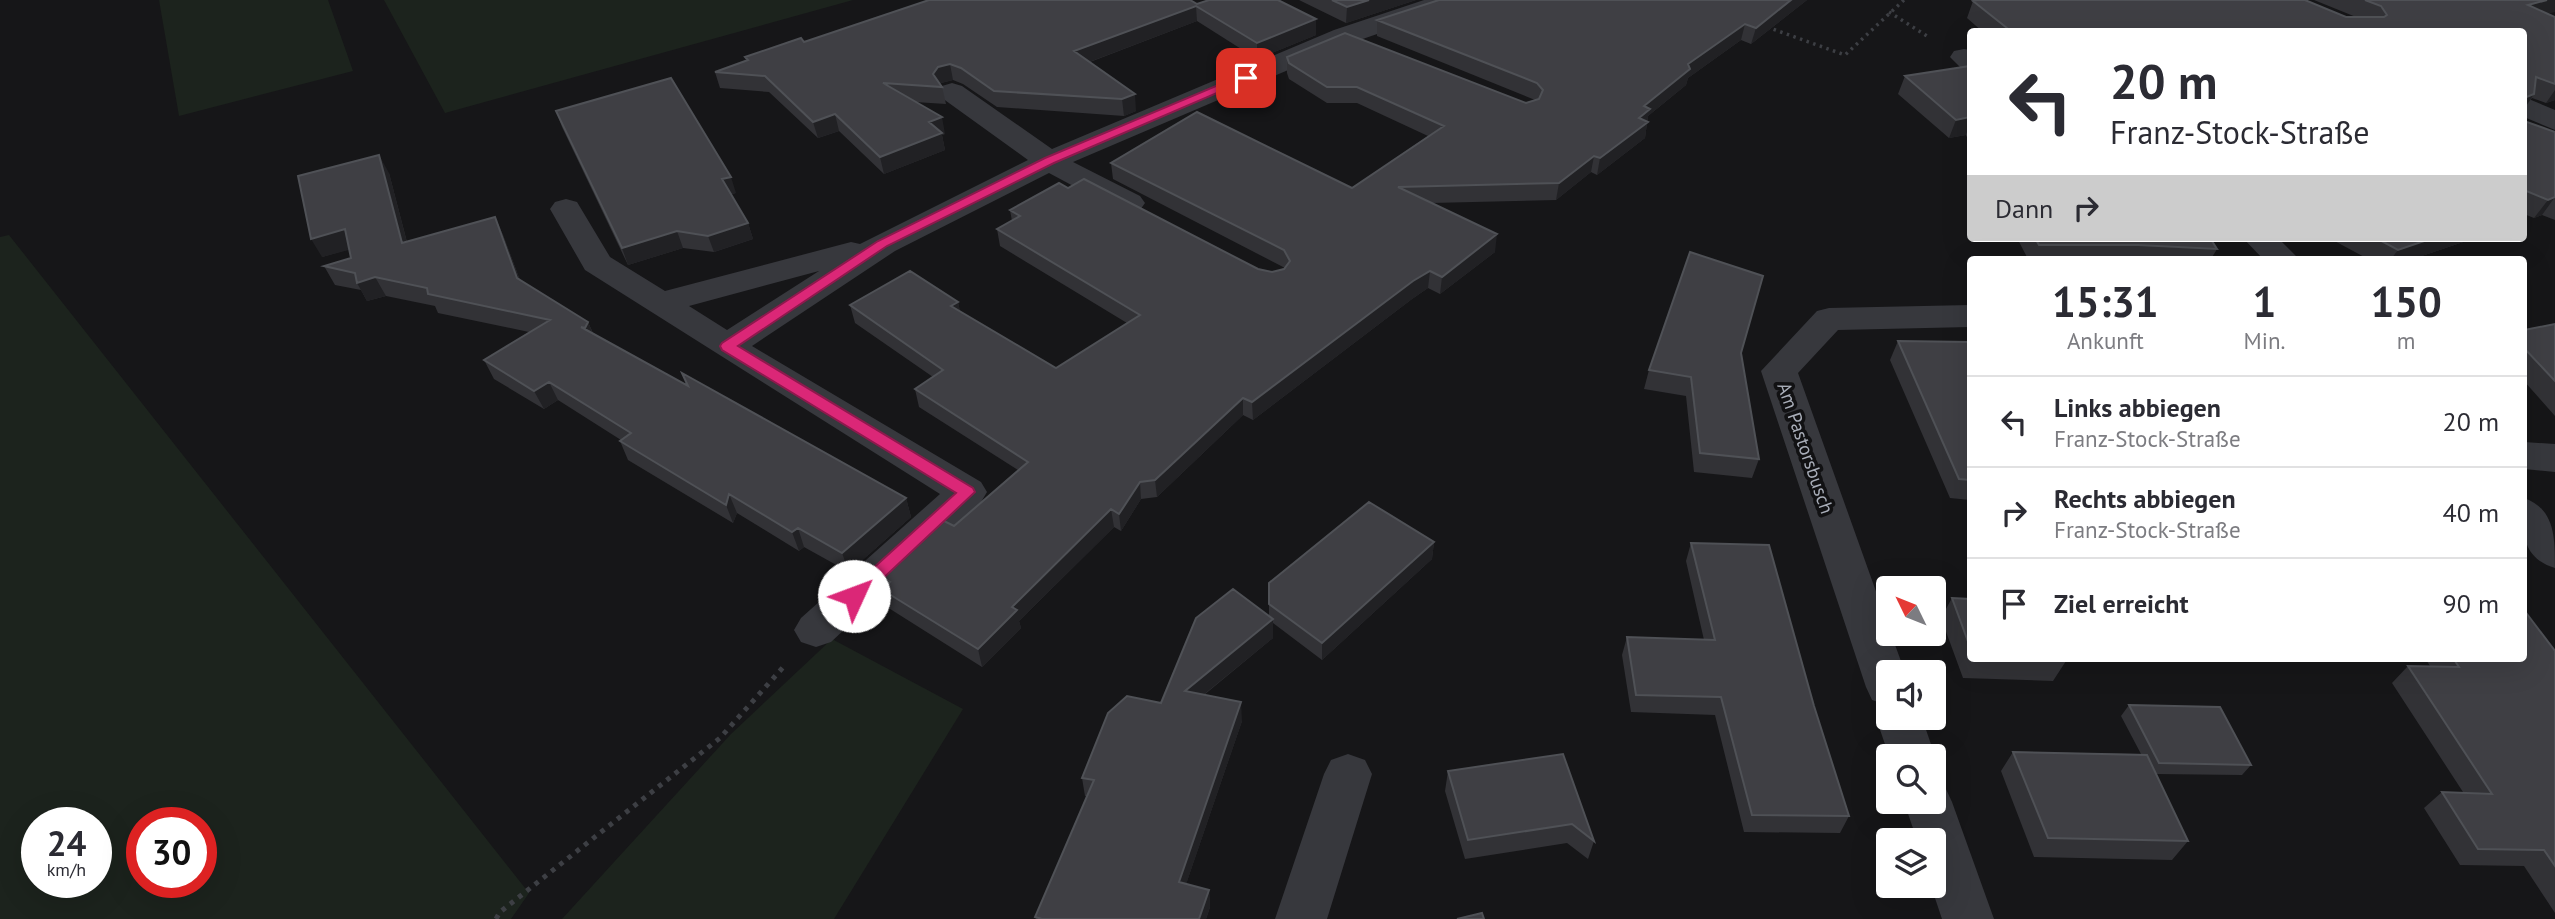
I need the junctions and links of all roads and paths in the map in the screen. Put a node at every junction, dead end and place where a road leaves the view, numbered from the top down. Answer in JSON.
{"nodes":[{"id":1,"x":1449,"y":0,"type":"edge"},
{"id":2,"x":1904,"y":0,"type":"edge"},
{"id":3,"x":1308,"y":18,"type":"edge"},
{"id":4,"x":1758,"y":24,"type":"edge"},
{"id":5,"x":1344,"y":36,"type":"junction"},
{"id":6,"x":1383,"y":52,"type":"edge"},
{"id":7,"x":952,"y":92,"type":"dead end"},
{"id":8,"x":2527,"y":107,"type":"edge"},
{"id":9,"x":2555,"y":121,"type":"edge"},
{"id":10,"x":1049,"y":161,"type":"junction"},
{"id":11,"x":566,"y":209,"type":"dead end"},
{"id":12,"x":1160,"y":219,"type":"edge"},
{"id":13,"x":2263,"y":242,"type":"edge"},
{"id":14,"x":883,"y":244,"type":"junction"},
{"id":15,"x":2279,"y":256,"type":"edge"},
{"id":16,"x":660,"y":303,"type":"junction"},
{"id":17,"x":1967,"y":317,"type":"edge"},
{"id":18,"x":727,"y":346,"type":"junction"},
{"id":19,"x":2527,"y":456,"type":"edge"},
{"id":20,"x":2555,"y":458,"type":"edge"},
{"id":21,"x":2527,"y":517,"type":"edge"},
{"id":22,"x":2555,"y":554,"type":"edge"},
{"id":23,"x":816,"y":630,"type":"joint"},
{"id":24,"x":1879,"y":660,"type":"edge"},
{"id":25,"x":1348,"y":774,"type":"dead end"},
{"id":26,"x":1932,"y":814,"type":"edge"},
{"id":27,"x":496,"y":919,"type":"edge"},
{"id":28,"x":1301,"y":919,"type":"edge"},
{"id":29,"x":1968,"y":919,"type":"edge"}],
"edges":[{"from":1,"to":5,"type":"street"},
{"from":2,"to":4,"type":"path"},
{"from":3,"to":5,"type":"street"},
{"from":5,"to":6,"type":"street"},
{"from":5,"to":10,"type":"street"},
{"from":7,"to":10,"type":"street"},
{"from":8,"to":9,"type":"street"},
{"from":10,"to":12,"type":"street"},
{"from":10,"to":14,"type":"street"},
{"from":11,"to":16,"type":"street"},
{"from":13,"to":15,"type":"street"},
{"from":14,"to":16,"type":"street"},
{"from":14,"to":18,"type":"street"},
{"from":16,"to":18,"type":"street"},
{"from":17,"to":24,"type":"street","name":"Am Pastorsbusch"},
{"from":18,"to":23,"type":"street"},
{"from":19,"to":20,"type":"street"},
{"from":21,"to":22,"type":"street"},
{"from":23,"to":27,"type":"path"},
{"from":25,"to":28,"type":"street"},
{"from":26,"to":29,"type":"street"}]}
